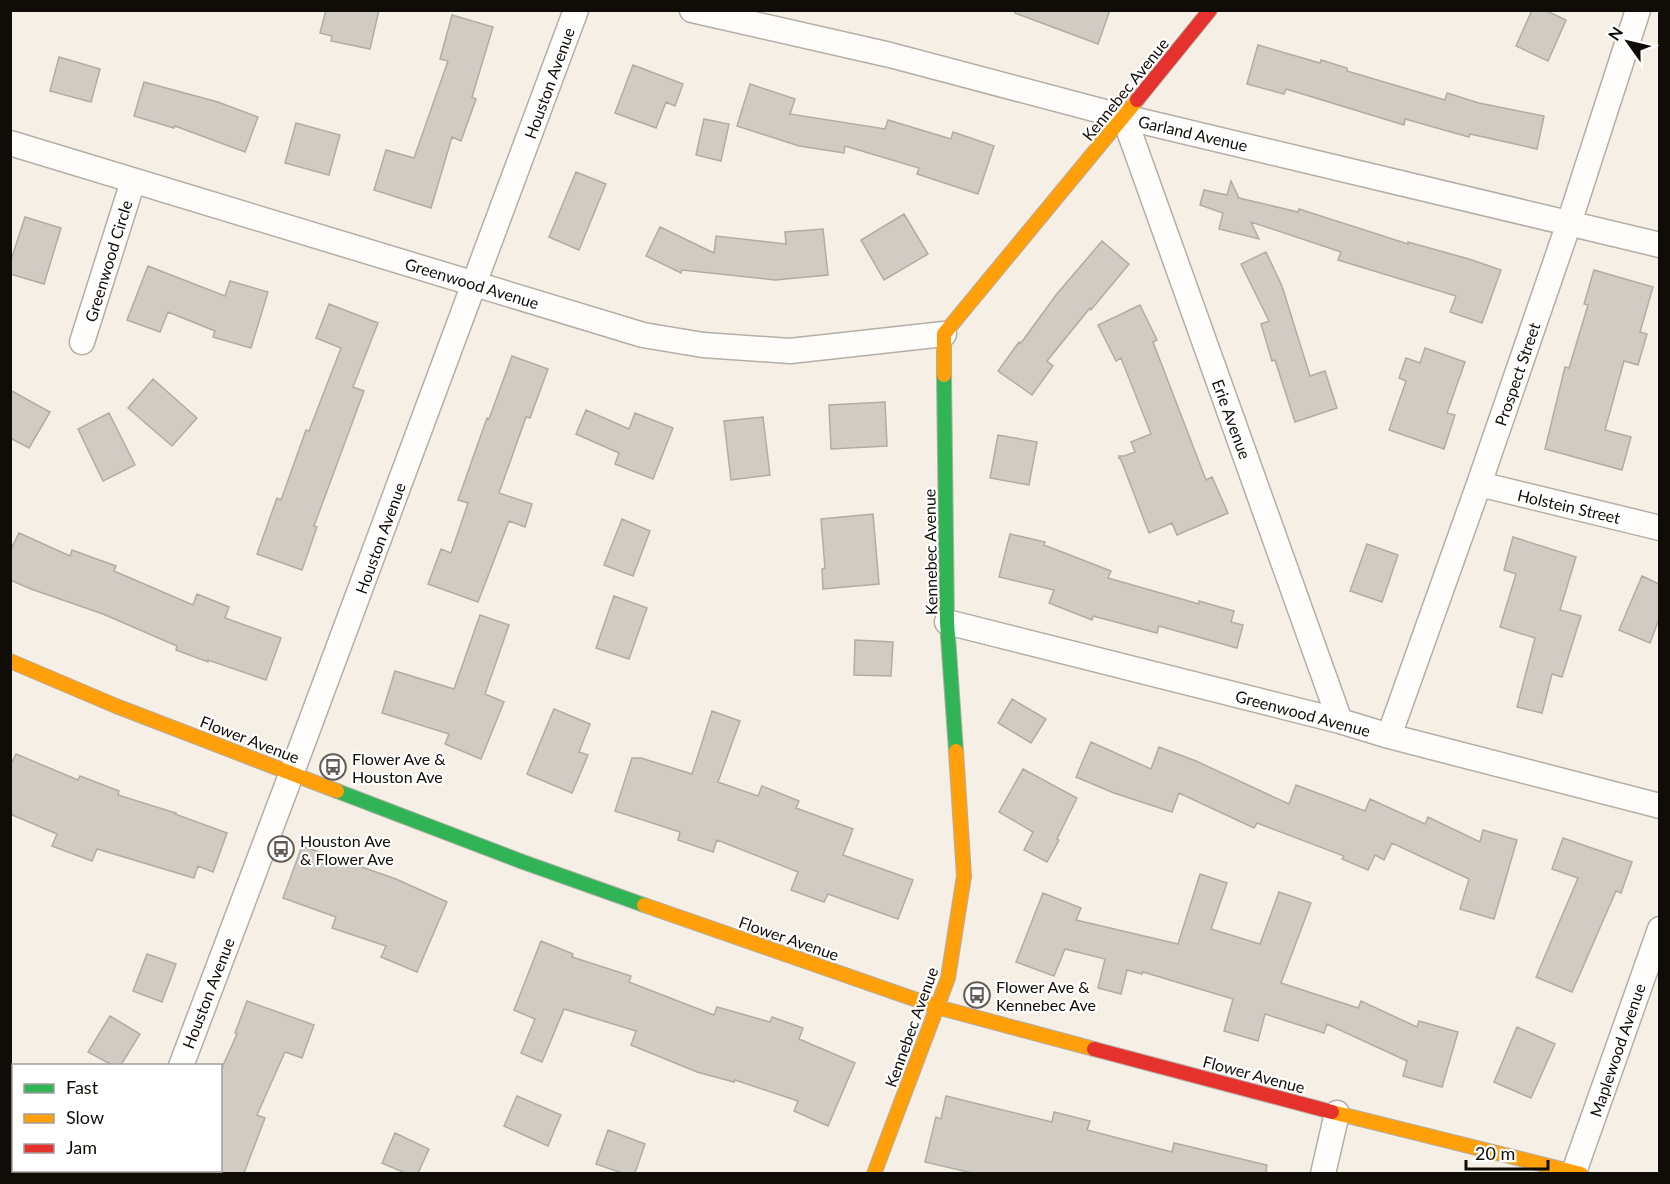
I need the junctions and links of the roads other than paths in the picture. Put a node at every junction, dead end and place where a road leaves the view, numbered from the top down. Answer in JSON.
{"nodes":[{"id":1,"x":576,"y":10,"type":"edge"},
{"id":2,"x":692,"y":10,"type":"edge"},
{"id":3,"x":1210,"y":10,"type":"edge"},
{"id":4,"x":1638,"y":10,"type":"edge"},
{"id":5,"x":1124,"y":117,"type":"junction"},
{"id":6,"x":10,"y":143,"type":"edge"},
{"id":7,"x":133,"y":181,"type":"junction"},
{"id":8,"x":1569,"y":223,"type":"junction"},
{"id":9,"x":1659,"y":245,"type":"edge"},
{"id":10,"x":475,"y":284,"type":"junction"},
{"id":11,"x":944,"y":334,"type":"junction"},
{"id":12,"x":82,"y":342,"type":"dead end"},
{"id":13,"x":1479,"y":484,"type":"junction"},
{"id":14,"x":1659,"y":528,"type":"edge"},
{"id":15,"x":947,"y":622,"type":"junction"},
{"id":16,"x":10,"y":661,"type":"edge"},
{"id":17,"x":1340,"y":721,"type":"junction"},
{"id":18,"x":1389,"y":736,"type":"junction"},
{"id":19,"x":292,"y":772,"type":"junction"},
{"id":20,"x":1659,"y":806,"type":"edge"},
{"id":21,"x":1659,"y":929,"type":"edge"},
{"id":22,"x":937,"y":1007,"type":"junction"},
{"id":23,"x":181,"y":1064,"type":"edge"},
{"id":24,"x":1337,"y":1113,"type":"junction"},
{"id":25,"x":874,"y":1173,"type":"edge"},
{"id":26,"x":1323,"y":1173,"type":"edge"},
{"id":27,"x":1577,"y":1173,"type":"edge"}],
"edges":[{"from":1,"to":10,"type":"street","name":"Houston Avenue"},
{"from":2,"to":5,"type":"street","name":"Garland Avenue"},
{"from":3,"to":5,"type":"street","name":"Kennebec Avenue"},
{"from":4,"to":8,"type":"street","name":"Prospect Street"},
{"from":5,"to":8,"type":"street","name":"Garland Avenue"},
{"from":5,"to":11,"type":"street","name":"Kennebec Avenue"},
{"from":5,"to":17,"type":"street","name":"Erie Avenue"},
{"from":6,"to":7,"type":"street","name":"Greenwood Avenue"},
{"from":7,"to":10,"type":"street","name":"Greenwood Avenue"},
{"from":7,"to":12,"type":"street","name":"Greenwood Circle"},
{"from":8,"to":9,"type":"street","name":"Garland Avenue"},
{"from":8,"to":13,"type":"street","name":"Prospect Street"},
{"from":10,"to":11,"type":"street","name":"Greenwood Avenue"},
{"from":10,"to":19,"type":"street","name":"Houston Avenue"},
{"from":11,"to":15,"type":"street","name":"Kennebec Avenue"},
{"from":13,"to":14,"type":"street","name":"Holstein Street"},
{"from":13,"to":18,"type":"street","name":"Prospect Street"},
{"from":15,"to":17,"type":"street","name":"Greenwood Avenue"},
{"from":15,"to":22,"type":"street","name":"Kennebec Avenue"},
{"from":16,"to":19,"type":"street","name":"Flower Avenue"},
{"from":17,"to":18,"type":"street","name":"Greenwood Avenue"},
{"from":18,"to":20,"type":"street","name":"Greenwood Avenue"},
{"from":19,"to":22,"type":"street","name":"Flower Avenue"},
{"from":19,"to":23,"type":"street","name":"Houston Avenue"},
{"from":21,"to":27,"type":"street","name":"Maplewood Avenue"},
{"from":22,"to":24,"type":"street","name":"Flower Avenue"},
{"from":22,"to":25,"type":"street","name":"Kennebec Avenue"},
{"from":24,"to":26,"type":"street"},
{"from":24,"to":27,"type":"street","name":"Flower Avenue"}]}
